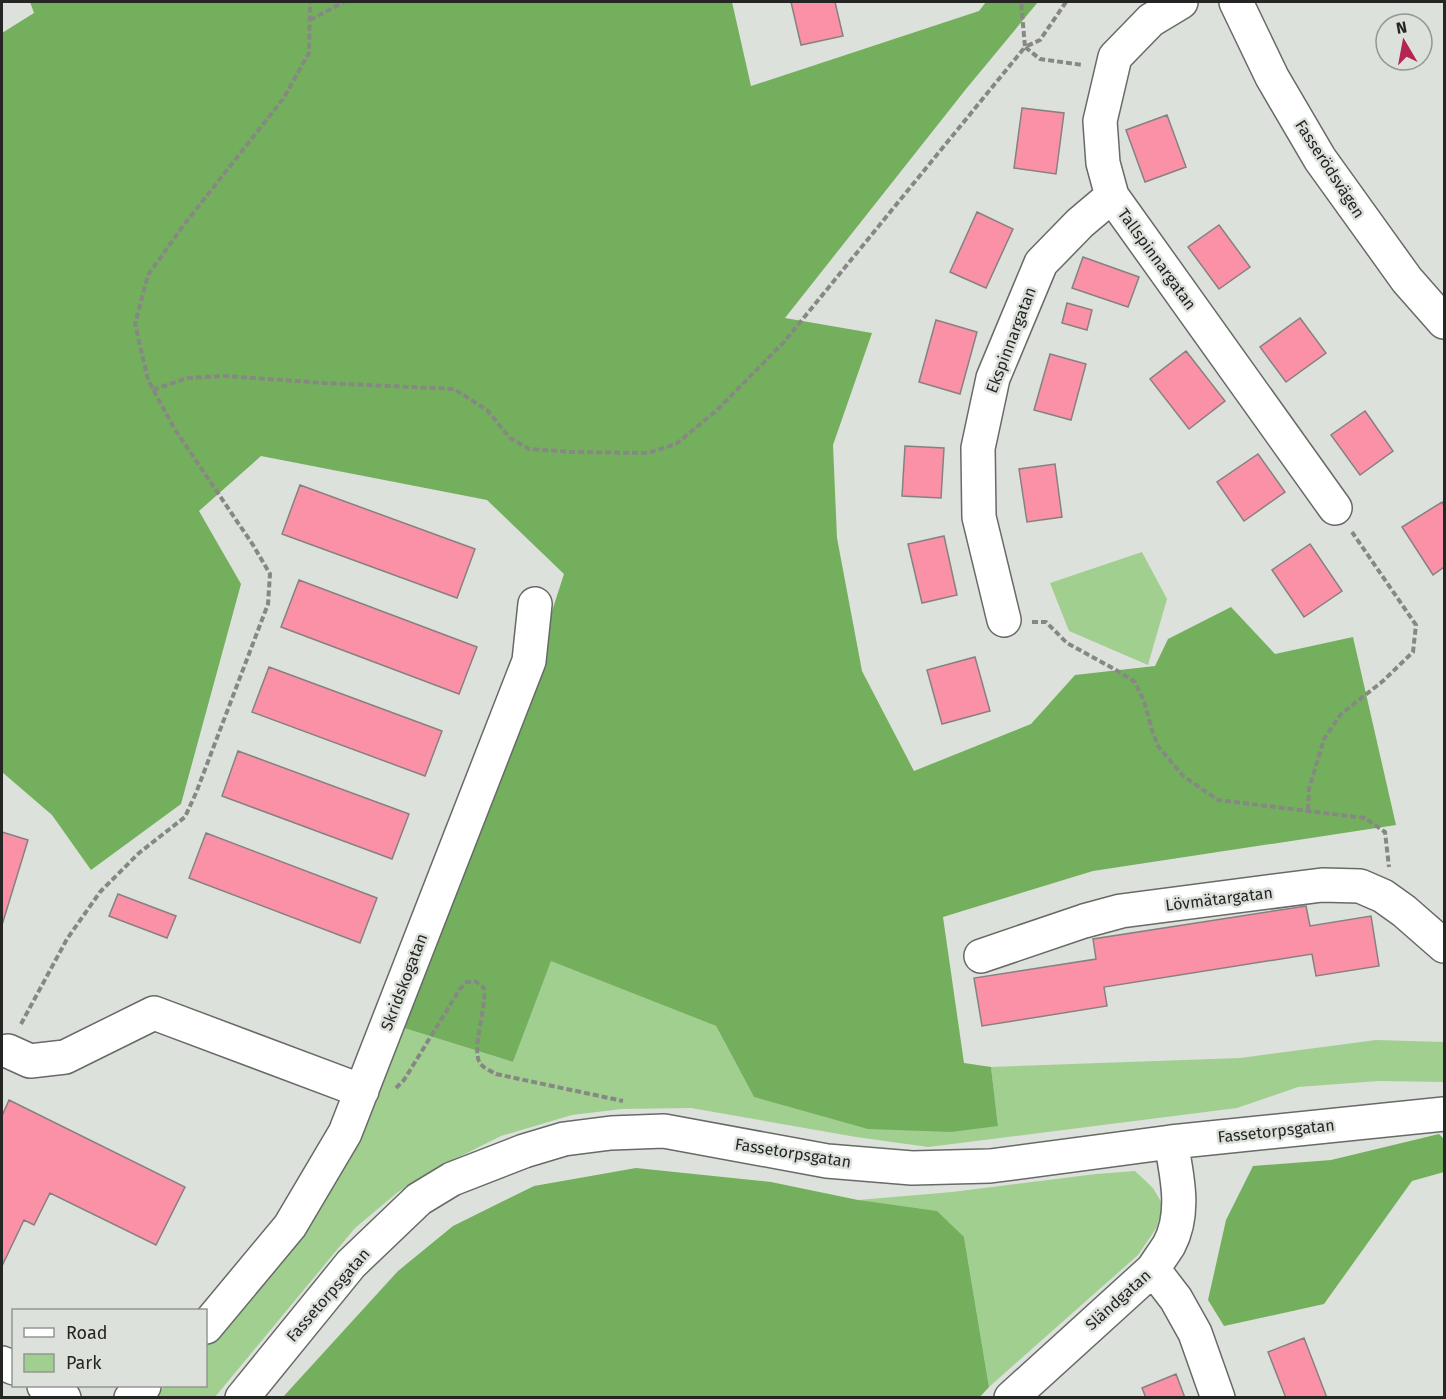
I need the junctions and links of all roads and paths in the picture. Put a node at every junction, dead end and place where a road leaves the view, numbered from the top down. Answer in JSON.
{"nodes":[{"id":1,"x":309,"y":2,"type":"edge"},
{"id":2,"x":344,"y":2,"type":"edge"},
{"id":3,"x":1021,"y":2,"type":"edge"},
{"id":4,"x":1066,"y":2,"type":"edge"},
{"id":5,"x":1181,"y":2,"type":"edge"},
{"id":6,"x":1236,"y":2,"type":"edge"},
{"id":7,"x":309,"y":21,"type":"junction"},
{"id":8,"x":1025,"y":47,"type":"junction"},
{"id":9,"x":1112,"y":71,"type":"junction"},
{"id":10,"x":1112,"y":196,"type":"junction"},
{"id":11,"x":1444,"y":322,"type":"edge"},
{"id":12,"x":153,"y":390,"type":"junction"},
{"id":13,"x":1335,"y":508,"type":"joint"},
{"id":14,"x":535,"y":604,"type":"dead end"},
{"id":15,"x":1004,"y":620,"type":"joint"},
{"id":16,"x":1308,"y":810,"type":"junction"},
{"id":17,"x":1383,"y":896,"type":"junction"},
{"id":18,"x":1444,"y":945,"type":"edge"},
{"id":19,"x":981,"y":956,"type":"dead end"},
{"id":20,"x":8,"y":1051,"type":"joint"},
{"id":21,"x":362,"y":1091,"type":"junction"},
{"id":22,"x":633,"y":1103,"type":"dead end"},
{"id":23,"x":1444,"y":1114,"type":"edge"},
{"id":24,"x":1172,"y":1142,"type":"junction"},
{"id":25,"x":1153,"y":1269,"type":"junction"},
{"id":26,"x":207,"y":1326,"type":"edge"},
{"id":27,"x":46,"y":1387,"type":"edge"},
{"id":28,"x":143,"y":1387,"type":"edge"},
{"id":29,"x":64,"y":1398,"type":"edge"},
{"id":30,"x":131,"y":1398,"type":"edge"},
{"id":31,"x":242,"y":1398,"type":"edge"},
{"id":32,"x":1011,"y":1398,"type":"edge"},
{"id":33,"x":1218,"y":1398,"type":"edge"}],
"edges":[{"from":1,"to":7,"type":"path"},
{"from":2,"to":7,"type":"path"},
{"from":3,"to":8,"type":"path"},
{"from":4,"to":8,"type":"path"},
{"from":5,"to":9,"type":"street","name":"Tallspinnargatan"},
{"from":6,"to":11,"type":"street","name":"Fasserödsvägen"},
{"from":7,"to":12,"type":"path"},
{"from":8,"to":9,"type":"path"},
{"from":8,"to":12,"type":"path"},
{"from":9,"to":10,"type":"street","name":"Tallspinnargatan"},
{"from":10,"to":13,"type":"street","name":"Tallspinnargatan"},
{"from":10,"to":15,"type":"street","name":"Ekspinnargatan"},
{"from":12,"to":20,"type":"path"},
{"from":13,"to":16,"type":"path"},
{"from":14,"to":21,"type":"street","name":"Skridskogatan"},
{"from":15,"to":16,"type":"path"},
{"from":16,"to":17,"type":"path"},
{"from":17,"to":18,"type":"street","name":"Lövmätargatan"},
{"from":17,"to":19,"type":"street","name":"Lövmätargatan"},
{"from":20,"to":21,"type":"street"},
{"from":21,"to":22,"type":"path"},
{"from":21,"to":26,"type":"street","name":"Skridskogatan"},
{"from":23,"to":24,"type":"street","name":"Fassetorpsgatan"},
{"from":24,"to":25,"type":"street","name":"Sländgatan"},
{"from":24,"to":31,"type":"street","name":"Fassetorpsgatan"},
{"from":25,"to":32,"type":"street","name":"Sländgatan"},
{"from":25,"to":33,"type":"street"},
{"from":27,"to":29,"type":"street"},
{"from":28,"to":30,"type":"street"}]}
